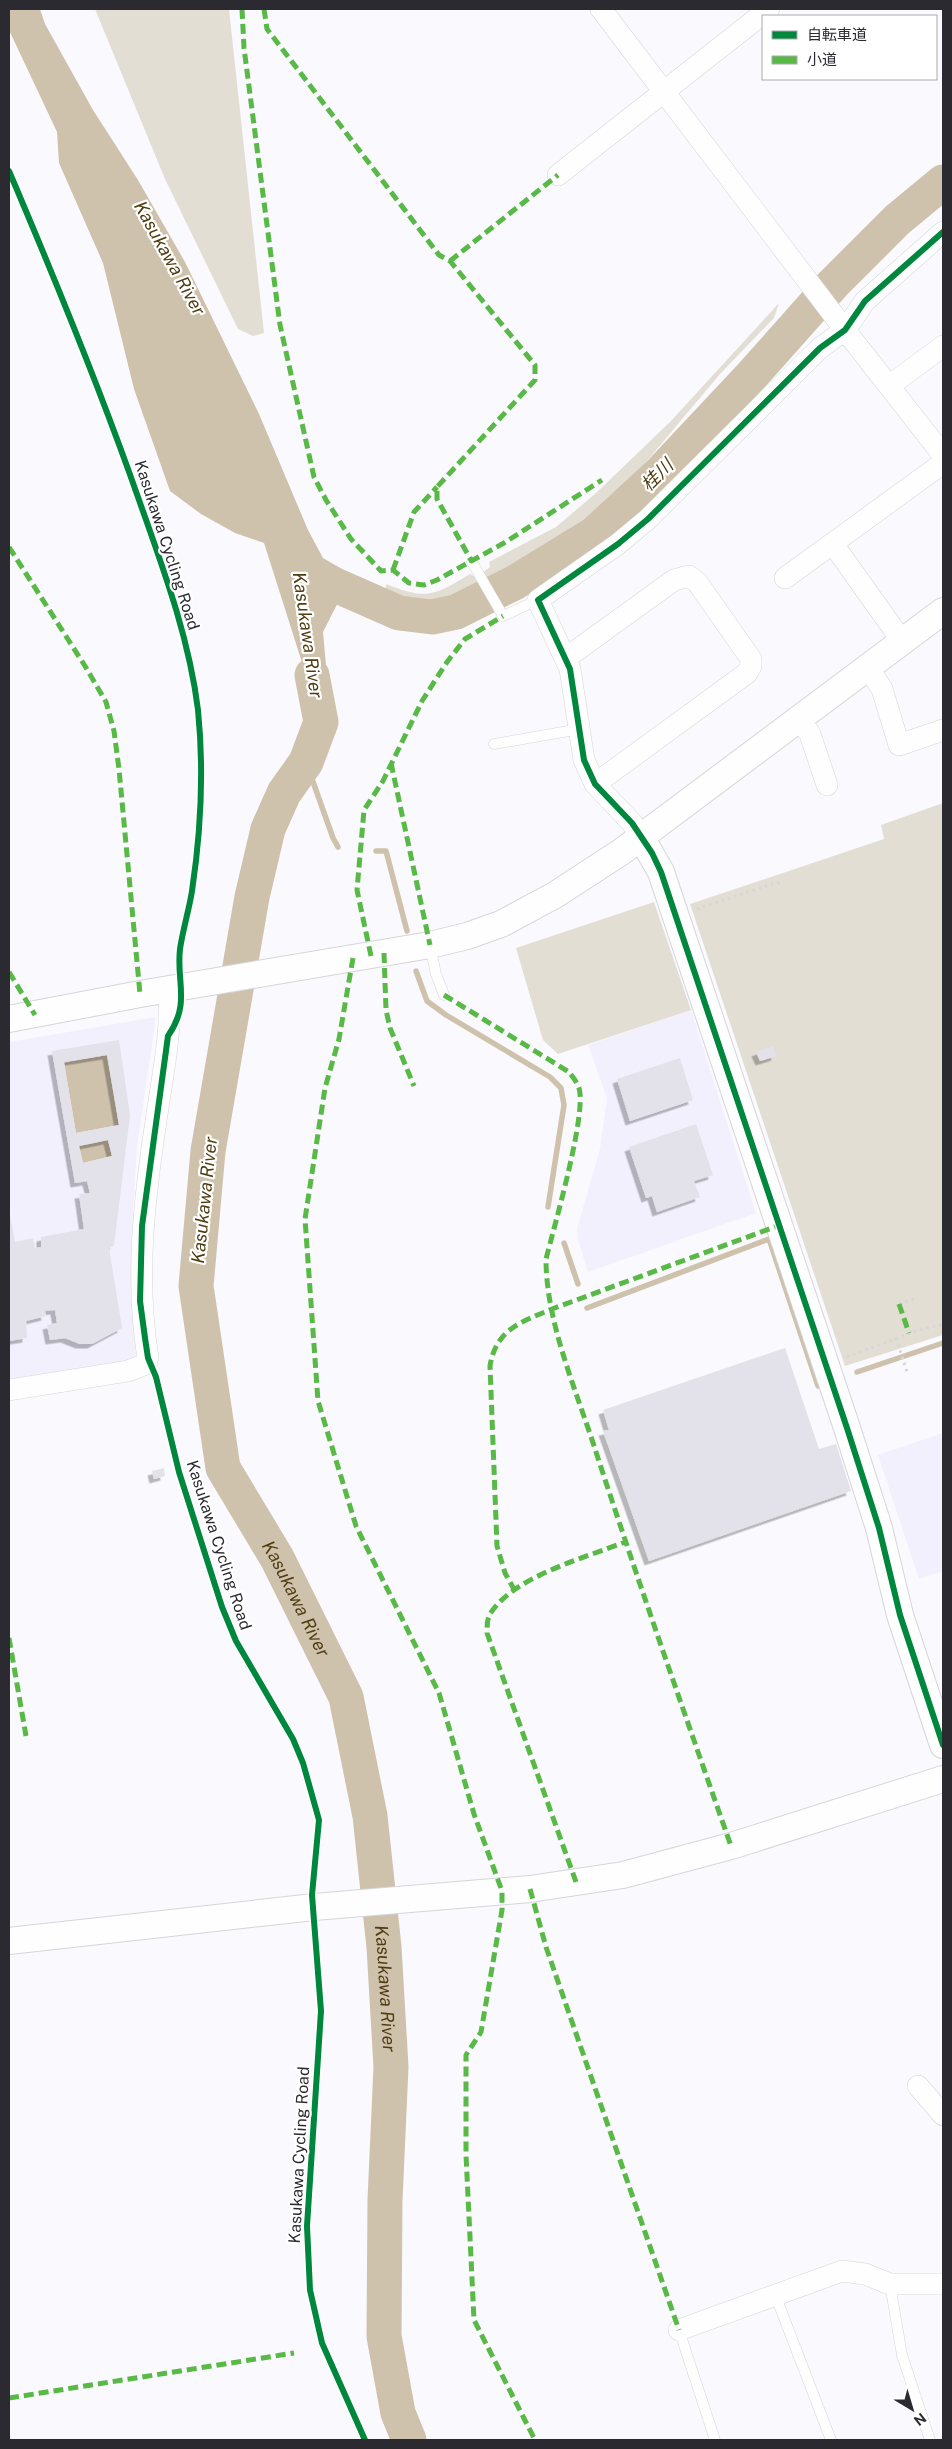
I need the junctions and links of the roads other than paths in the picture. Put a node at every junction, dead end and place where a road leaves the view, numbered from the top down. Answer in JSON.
{"nodes":[{"id":1,"x":600,"y":9,"type":"edge"},
{"id":2,"x":769,"y":9,"type":"edge"},
{"id":3,"x":664,"y":92,"type":"junction"},
{"id":4,"x":558,"y":175,"type":"dead end"},
{"id":5,"x":943,"y":232,"type":"edge"},
{"id":6,"x":842,"y":326,"type":"junction"},
{"id":7,"x":943,"y":346,"type":"edge"},
{"id":8,"x":890,"y":386,"type":"junction"},
{"id":9,"x":943,"y":455,"type":"edge"},
{"id":10,"x":943,"y":463,"type":"edge"},
{"id":11,"x":833,"y":544,"type":"junction"},
{"id":12,"x":474,"y":565,"type":"dead end"},
{"id":13,"x":785,"y":578,"type":"dead end"},
{"id":14,"x":538,"y":600,"type":"junction"},
{"id":15,"x":943,"y":611,"type":"edge"},
{"id":16,"x":902,"y":641,"type":"junction"},
{"id":17,"x":566,"y":658,"type":"junction"},
{"id":18,"x":868,"y":667,"type":"junction"},
{"id":19,"x":799,"y":719,"type":"junction"},
{"id":20,"x":580,"y":729,"type":"junction"},
{"id":21,"x":943,"y":730,"type":"edge"},
{"id":22,"x":494,"y":744,"type":"dead end"},
{"id":23,"x":595,"y":784,"type":"junction"},
{"id":24,"x":826,"y":785,"type":"dead end"},
{"id":25,"x":641,"y":837,"type":"junction"},
{"id":26,"x":430,"y":945,"type":"junction"},
{"id":27,"x":179,"y":988,"type":"junction"},
{"id":28,"x":444,"y":995,"type":"dead end"},
{"id":29,"x":9,"y":1019,"type":"edge"},
{"id":30,"x":9,"y":1390,"type":"edge"},
{"id":31,"x":943,"y":1745,"type":"edge"},
{"id":32,"x":943,"y":1779,"type":"edge"},
{"id":33,"x":9,"y":1941,"type":"edge"},
{"id":34,"x":918,"y":2086,"type":"dead end"},
{"id":35,"x":943,"y":2115,"type":"edge"},
{"id":36,"x":890,"y":2284,"type":"junction"},
{"id":37,"x":943,"y":2284,"type":"edge"},
{"id":38,"x":776,"y":2297,"type":"junction"},
{"id":39,"x":679,"y":2330,"type":"joint"},
{"id":40,"x":715,"y":2440,"type":"edge"},
{"id":41,"x":831,"y":2440,"type":"edge"},
{"id":42,"x":930,"y":2440,"type":"edge"}],
"edges":[{"from":1,"to":3,"type":"street"},
{"from":2,"to":3,"type":"street"},
{"from":3,"to":4,"type":"street"},
{"from":3,"to":6,"type":"street"},
{"from":5,"to":6,"type":"street"},
{"from":6,"to":8,"type":"street"},
{"from":6,"to":14,"type":"street"},
{"from":7,"to":8,"type":"street"},
{"from":8,"to":9,"type":"street"},
{"from":10,"to":11,"type":"street"},
{"from":11,"to":13,"type":"street"},
{"from":11,"to":16,"type":"street"},
{"from":12,"to":14,"type":"lane"},
{"from":14,"to":17,"type":"street"},
{"from":15,"to":16,"type":"street"},
{"from":16,"to":18,"type":"street"},
{"from":17,"to":20,"type":"street"},
{"from":17,"to":23,"type":"street"},
{"from":18,"to":19,"type":"street"},
{"from":18,"to":21,"type":"street"},
{"from":19,"to":24,"type":"street"},
{"from":19,"to":25,"type":"street"},
{"from":20,"to":22,"type":"lane"},
{"from":20,"to":23,"type":"street"},
{"from":23,"to":25,"type":"street"},
{"from":25,"to":26,"type":"street"},
{"from":25,"to":31,"type":"street"},
{"from":26,"to":27,"type":"street"},
{"from":26,"to":28,"type":"lane"},
{"from":27,"to":29,"type":"street"},
{"from":27,"to":30,"type":"street"},
{"from":32,"to":33,"type":"street"},
{"from":34,"to":35,"type":"street"},
{"from":36,"to":37,"type":"street"},
{"from":36,"to":38,"type":"street"},
{"from":36,"to":42,"type":"lane"},
{"from":38,"to":39,"type":"street"},
{"from":38,"to":41,"type":"lane"},
{"from":39,"to":40,"type":"lane"}]}
